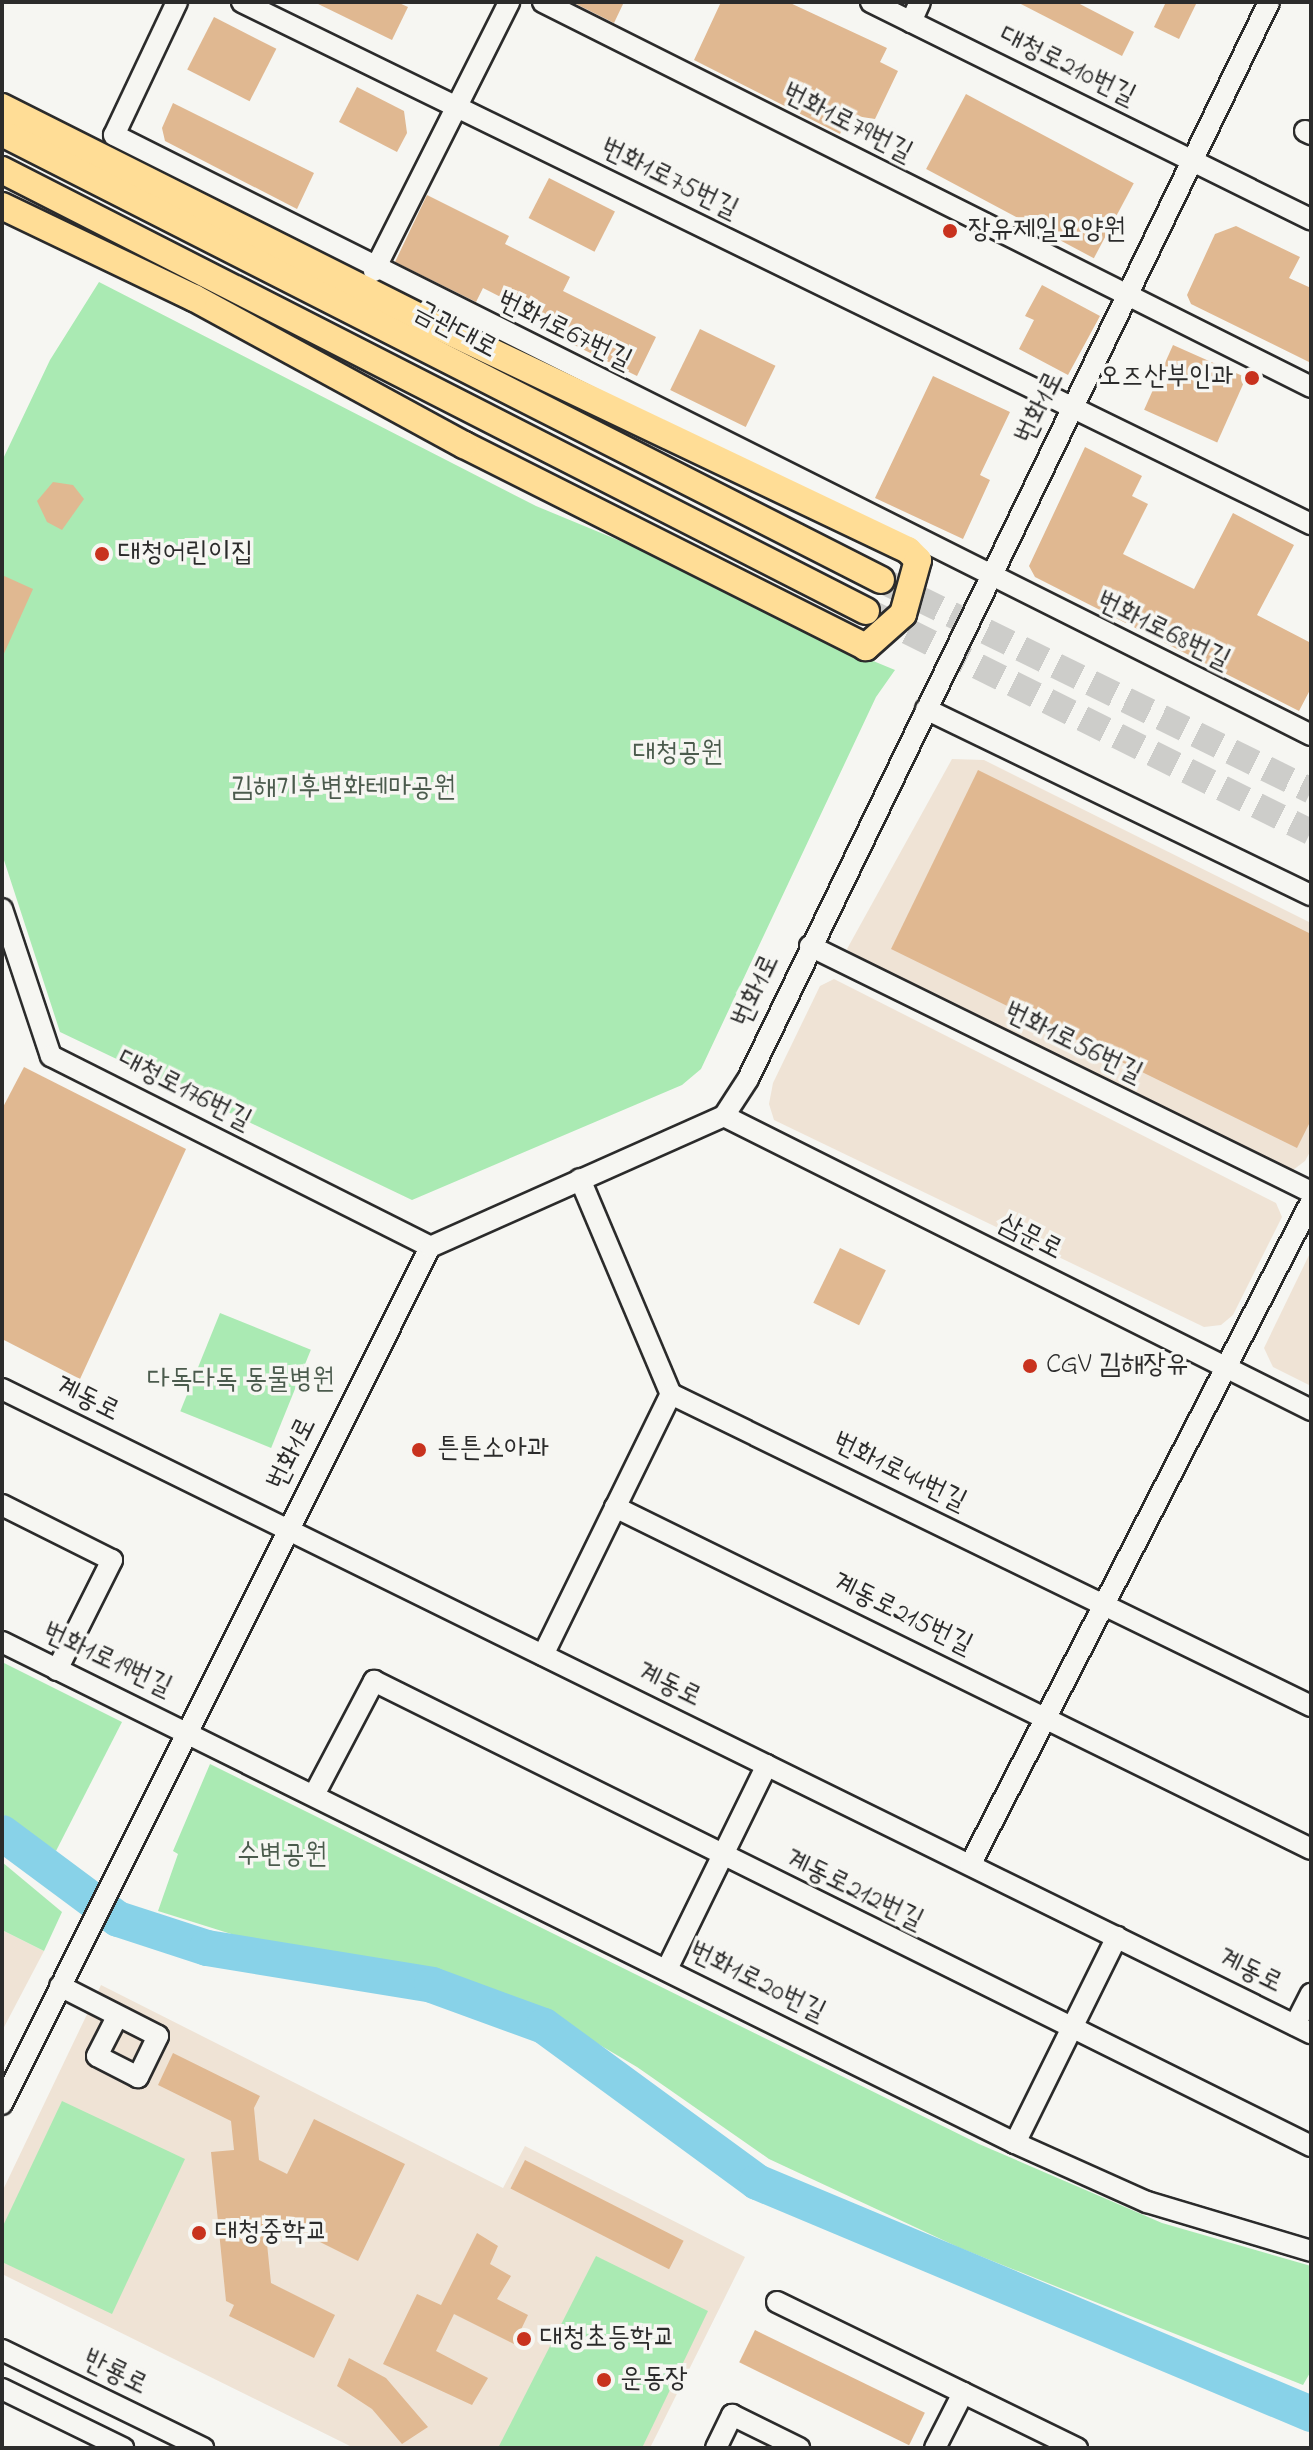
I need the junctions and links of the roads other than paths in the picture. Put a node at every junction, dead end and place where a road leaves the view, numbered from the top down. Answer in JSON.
{"nodes":[{"id":1,"x":177,"y":2,"type":"edge"},
{"id":2,"x":242,"y":2,"type":"edge"},
{"id":3,"x":509,"y":2,"type":"edge"},
{"id":4,"x":543,"y":2,"type":"edge"},
{"id":5,"x":871,"y":2,"type":"edge"},
{"id":6,"x":920,"y":2,"type":"edge"},
{"id":7,"x":1269,"y":2,"type":"edge"},
{"id":8,"x":911,"y":22,"type":"junction"},
{"id":9,"x":2,"y":107,"type":"edge"},
{"id":10,"x":456,"y":108,"type":"junction"},
{"id":11,"x":2,"y":133,"type":"edge"},
{"id":12,"x":1195,"y":161,"type":"junction"},
{"id":13,"x":125,"y":165,"type":"junction"},
{"id":14,"x":2,"y":170,"type":"edge"},
{"id":15,"x":2,"y":206,"type":"edge"},
{"id":16,"x":1311,"y":219,"type":"edge"},
{"id":17,"x":374,"y":271,"type":"junction"},
{"id":18,"x":1127,"y":297,"type":"junction"},
{"id":19,"x":194,"y":298,"type":"junction"},
{"id":20,"x":331,"y":303,"type":"junction"},
{"id":21,"x":337,"y":342,"type":"junction"},
{"id":22,"x":1311,"y":387,"type":"edge"},
{"id":23,"x":1073,"y":407,"type":"junction"},
{"id":24,"x":1311,"y":524,"type":"edge"},
{"id":25,"x":990,"y":578,"type":"junction"},
{"id":26,"x":881,"y":580,"type":"tunnel mouth"},
{"id":27,"x":866,"y":611,"type":"tunnel mouth"},
{"id":28,"x":926,"y":709,"type":"junction"},
{"id":29,"x":1311,"y":735,"type":"edge"},
{"id":30,"x":1311,"y":895,"type":"edge"},
{"id":31,"x":2,"y":909,"type":"edge"},
{"id":32,"x":810,"y":946,"type":"junction"},
{"id":33,"x":724,"y":1116,"type":"junction"},
{"id":34,"x":580,"y":1179,"type":"junction"},
{"id":35,"x":1311,"y":1192,"type":"edge"},
{"id":36,"x":1311,"y":1202,"type":"edge"},
{"id":37,"x":430,"y":1247,"type":"junction"},
{"id":38,"x":1225,"y":1367,"type":"junction"},
{"id":39,"x":2,"y":1389,"type":"edge"},
{"id":40,"x":671,"y":1394,"type":"junction"},
{"id":41,"x":1311,"y":1410,"type":"edge"},
{"id":42,"x":2,"y":1505,"type":"edge"},
{"id":43,"x":615,"y":1507,"type":"junction"},
{"id":44,"x":287,"y":1529,"type":"junction"},
{"id":45,"x":1102,"y":1603,"type":"junction"},
{"id":46,"x":2,"y":1642,"type":"edge"},
{"id":47,"x":543,"y":1655,"type":"junction"},
{"id":48,"x":57,"y":1670,"type":"junction"},
{"id":49,"x":1311,"y":1706,"type":"edge"},
{"id":50,"x":1046,"y":1716,"type":"junction"},
{"id":51,"x":188,"y":1731,"type":"junction"},
{"id":52,"x":767,"y":1765,"type":"junction"},
{"id":53,"x":315,"y":1793,"type":"junction"},
{"id":54,"x":1311,"y":1849,"type":"edge"},
{"id":55,"x":722,"y":1857,"type":"junction"},
{"id":56,"x":970,"y":1865,"type":"junction"},
{"id":57,"x":1117,"y":1937,"type":"junction"},
{"id":58,"x":667,"y":1969,"type":"junction"},
{"id":59,"x":62,"y":1982,"type":"junction"},
{"id":60,"x":1311,"y":1994,"type":"edge"},
{"id":61,"x":117,"y":2017,"type":"dead end"},
{"id":62,"x":1303,"y":2029,"type":"edge"},
{"id":63,"x":1071,"y":2030,"type":"junction"},
{"id":64,"x":2,"y":2104,"type":"edge"},
{"id":65,"x":1015,"y":2143,"type":"junction"},
{"id":66,"x":1311,"y":2146,"type":"edge"},
{"id":67,"x":1311,"y":2251,"type":"edge"},
{"id":68,"x":777,"y":2302,"type":"dead end"},
{"id":69,"x":2,"y":2350,"type":"edge"},
{"id":70,"x":2,"y":2389,"type":"edge"},
{"id":71,"x":963,"y":2393,"type":"junction"},
{"id":72,"x":123,"y":2448,"type":"edge"},
{"id":73,"x":203,"y":2448,"type":"edge"},
{"id":74,"x":716,"y":2448,"type":"edge"},
{"id":75,"x":799,"y":2448,"type":"edge"},
{"id":76,"x":935,"y":2448,"type":"edge"},
{"id":77,"x":1077,"y":2448,"type":"edge"}],
"edges":[{"from":1,"to":17,"type":"street","name":"번화1로67번길"},
{"from":2,"to":10,"type":"street","name":"번화1로75번길"},
{"from":3,"to":10,"type":"street"},
{"from":4,"to":18,"type":"street","name":"번화1로79번길"},
{"from":5,"to":8,"type":"street","name":"대청로210번길"},
{"from":6,"to":8,"type":"street"},
{"from":7,"to":12,"type":"street","name":"번화1로"},
{"from":8,"to":12,"type":"street","name":"대청로210번길"},
{"from":9,"to":13,"type":"main road"},
{"from":10,"to":17,"type":"street"},
{"from":10,"to":23,"type":"street","name":"번화1로75번길"},
{"from":11,"to":20,"type":"main road","name":"금관대로"},
{"from":12,"to":16,"type":"street","name":"대청로210번길"},
{"from":12,"to":18,"type":"street","name":"번화1로"},
{"from":13,"to":19,"type":"main road"},
{"from":13,"to":20,"type":"main road"},
{"from":14,"to":21,"type":"main road"},
{"from":15,"to":19,"type":"main road"},
{"from":17,"to":25,"type":"street","name":"번화1로67번길"},
{"from":18,"to":22,"type":"street","name":"번화1로79번길"},
{"from":18,"to":23,"type":"street","name":"번화1로"},
{"from":19,"to":21,"type":"main road"},
{"from":20,"to":26,"type":"main road","name":"금관대로"},
{"from":21,"to":27,"type":"main road"},
{"from":23,"to":24,"type":"street","name":"번화1로75번길"},
{"from":23,"to":25,"type":"street","name":"번화1로"},
{"from":25,"to":28,"type":"street","name":"번화1로"},
{"from":25,"to":29,"type":"street","name":"번화1로68번길"},
{"from":28,"to":30,"type":"street"},
{"from":28,"to":32,"type":"street","name":"번화1로"},
{"from":31,"to":37,"type":"street","name":"대청로176번길"},
{"from":32,"to":33,"type":"street","name":"번화1로"},
{"from":32,"to":35,"type":"street","name":"번화1로56번길"},
{"from":33,"to":34,"type":"street"},
{"from":33,"to":38,"type":"street","name":"삼문로"},
{"from":34,"to":37,"type":"street"},
{"from":34,"to":40,"type":"street"},
{"from":36,"to":38,"type":"street"},
{"from":37,"to":44,"type":"street","name":"번화1로"},
{"from":38,"to":41,"type":"street","name":"삼문로"},
{"from":38,"to":45,"type":"street"},
{"from":39,"to":44,"type":"street","name":"계동로"},
{"from":40,"to":43,"type":"street"},
{"from":40,"to":45,"type":"street","name":"번화1로44번길"},
{"from":42,"to":48,"type":"street"},
{"from":43,"to":47,"type":"street"},
{"from":43,"to":50,"type":"street","name":"계동로215번길"},
{"from":44,"to":47,"type":"street","name":"계동로"},
{"from":44,"to":51,"type":"street","name":"번화1로"},
{"from":45,"to":49,"type":"street","name":"번화1로44번길"},
{"from":45,"to":50,"type":"street"},
{"from":46,"to":48,"type":"street","name":"번화1로19번길"},
{"from":47,"to":52,"type":"street","name":"계동로"},
{"from":48,"to":51,"type":"street","name":"번화1로19번길"},
{"from":50,"to":54,"type":"street","name":"계동로215번길"},
{"from":50,"to":56,"type":"street"},
{"from":51,"to":53,"type":"street","name":"번화1로20번길"},
{"from":51,"to":59,"type":"street","name":"번화1로"},
{"from":52,"to":55,"type":"street"},
{"from":52,"to":56,"type":"street","name":"계동로"},
{"from":53,"to":55,"type":"street","name":"계동로212번길"},
{"from":53,"to":58,"type":"street","name":"번화1로20번길"},
{"from":55,"to":58,"type":"street"},
{"from":55,"to":63,"type":"street","name":"계동로212번길"},
{"from":56,"to":57,"type":"street","name":"계동로"},
{"from":57,"to":62,"type":"street","name":"계동로"},
{"from":57,"to":63,"type":"street"},
{"from":58,"to":65,"type":"street","name":"번화1로20번길"},
{"from":59,"to":61,"type":"street"},
{"from":59,"to":64,"type":"street"},
{"from":60,"to":62,"type":"street"},
{"from":63,"to":65,"type":"street"},
{"from":63,"to":66,"type":"street","name":"계동로212번길"},
{"from":65,"to":67,"type":"street","name":"번화1로20번길"},
{"from":68,"to":71,"type":"street"},
{"from":69,"to":73,"type":"street","name":"반룡로"},
{"from":70,"to":72,"type":"street"},
{"from":71,"to":76,"type":"street"},
{"from":71,"to":77,"type":"street"},
{"from":74,"to":75,"type":"street"}]}
